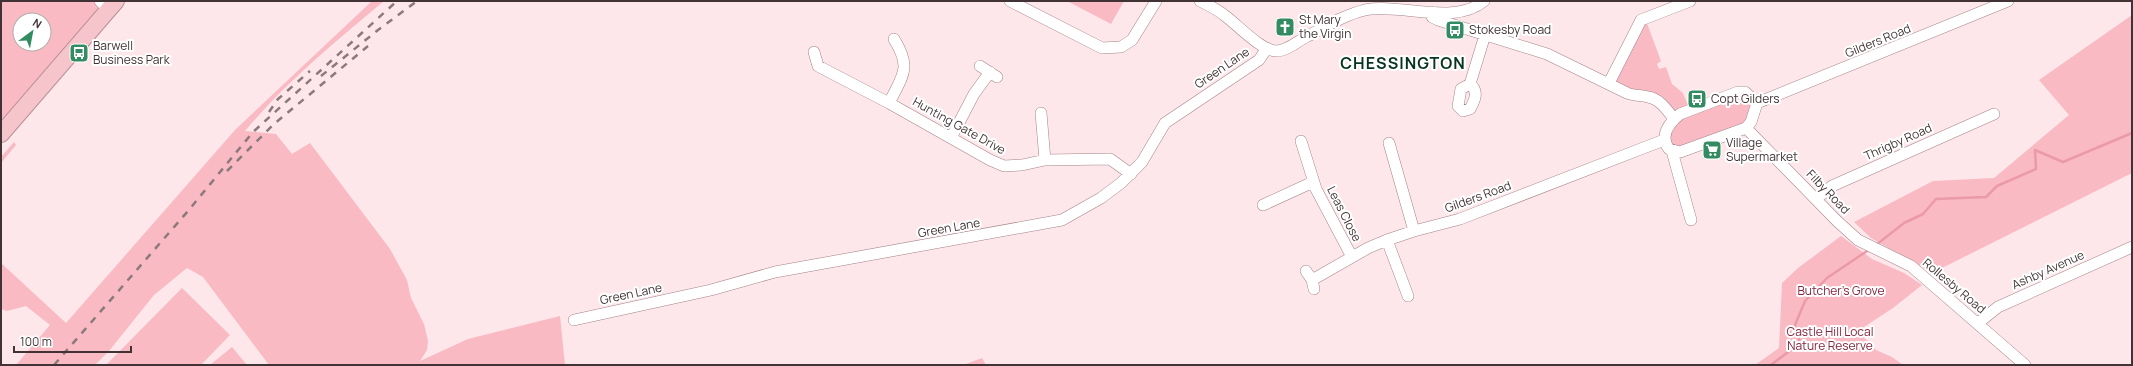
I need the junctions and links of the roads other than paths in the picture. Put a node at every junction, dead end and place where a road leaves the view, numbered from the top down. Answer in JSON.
{"nodes":[{"id":1,"x":1010,"y":1,"type":"edge"},
{"id":2,"x":1156,"y":1,"type":"edge"},
{"id":3,"x":1200,"y":1,"type":"edge"},
{"id":4,"x":1484,"y":1,"type":"edge"},
{"id":5,"x":1690,"y":1,"type":"edge"},
{"id":6,"x":2008,"y":1,"type":"edge"},
{"id":7,"x":108,"y":4,"type":"edge"},
{"id":8,"x":1024,"y":4,"type":"edge"},
{"id":9,"x":1466,"y":10,"type":"junction"},
{"id":10,"x":1431,"y":12,"type":"junction"},
{"id":11,"x":1467,"y":29,"type":"junction"},
{"id":12,"x":1485,"y":35,"type":"junction"},
{"id":13,"x":894,"y":39,"type":"dead end"},
{"id":14,"x":1267,"y":48,"type":"junction"},
{"id":15,"x":814,"y":52,"type":"dead end"},
{"id":16,"x":980,"y":66,"type":"dead end"},
{"id":17,"x":1609,"y":83,"type":"junction"},
{"id":18,"x":1470,"y":84,"type":"dead end"},
{"id":19,"x":889,"y":103,"type":"junction"},
{"id":20,"x":1757,"y":103,"type":"junction"},
{"id":21,"x":1041,"y":113,"type":"dead end"},
{"id":22,"x":1994,"y":114,"type":"dead end"},
{"id":23,"x":1674,"y":118,"type":"junction"},
{"id":24,"x":1746,"y":128,"type":"junction"},
{"id":25,"x":1,"y":134,"type":"edge"},
{"id":26,"x":951,"y":138,"type":"junction"},
{"id":27,"x":1664,"y":140,"type":"junction"},
{"id":28,"x":1301,"y":141,"type":"dead end"},
{"id":29,"x":1389,"y":143,"type":"dead end"},
{"id":30,"x":1672,"y":151,"type":"junction"},
{"id":31,"x":1046,"y":160,"type":"junction"},
{"id":32,"x":1131,"y":174,"type":"junction"},
{"id":33,"x":1313,"y":182,"type":"junction"},
{"id":34,"x":1816,"y":199,"type":"junction"},
{"id":35,"x":1271,"y":205,"type":"dead end"},
{"id":36,"x":1691,"y":220,"type":"dead end"},
{"id":37,"x":1414,"y":230,"type":"junction"},
{"id":38,"x":1387,"y":240,"type":"junction"},
{"id":39,"x":1858,"y":240,"type":"joint"},
{"id":40,"x":2132,"y":247,"type":"edge"},
{"id":41,"x":1352,"y":257,"type":"junction"},
{"id":42,"x":1311,"y":280,"type":"dead end"},
{"id":43,"x":1403,"y":292,"type":"dead end"},
{"id":44,"x":574,"y":320,"type":"dead end"},
{"id":45,"x":1978,"y":323,"type":"junction"},
{"id":46,"x":2025,"y":365,"type":"edge"}],
"edges":[{"from":1,"to":8,"type":"street"},
{"from":2,"to":8,"type":"street"},
{"from":3,"to":14,"type":"street"},
{"from":4,"to":9,"type":"street"},
{"from":5,"to":17,"type":"street"},
{"from":6,"to":20,"type":"street","name":"Gilders Road"},
{"from":7,"to":25,"type":"highway"},
{"from":9,"to":10,"type":"street"},
{"from":9,"to":11,"type":"street"},
{"from":10,"to":11,"type":"street"},
{"from":10,"to":14,"type":"street"},
{"from":11,"to":12,"type":"street"},
{"from":12,"to":17,"type":"street"},
{"from":12,"to":18,"type":"street"},
{"from":13,"to":19,"type":"street"},
{"from":14,"to":32,"type":"street","name":"Green Lane"},
{"from":15,"to":19,"type":"street","name":"Hunting Gate Drive"},
{"from":16,"to":26,"type":"street"},
{"from":17,"to":23,"type":"street"},
{"from":19,"to":26,"type":"street","name":"Hunting Gate Drive"},
{"from":20,"to":23,"type":"street"},
{"from":20,"to":24,"type":"street"},
{"from":21,"to":31,"type":"street"},
{"from":22,"to":34,"type":"street","name":"Thrigby Road"},
{"from":23,"to":27,"type":"street"},
{"from":24,"to":30,"type":"street"},
{"from":24,"to":34,"type":"street","name":"Filby Road"},
{"from":26,"to":31,"type":"street","name":"Hunting Gate Drive"},
{"from":27,"to":30,"type":"street"},
{"from":27,"to":37,"type":"street","name":"Gilders Road"},
{"from":28,"to":33,"type":"street","name":"Leas Close"},
{"from":29,"to":37,"type":"street"},
{"from":30,"to":36,"type":"street"},
{"from":31,"to":32,"type":"street","name":"Hunting Gate Drive"},
{"from":32,"to":44,"type":"street","name":"Green Lane"},
{"from":33,"to":35,"type":"street","name":"Leas Close"},
{"from":33,"to":41,"type":"street","name":"Leas Close"},
{"from":34,"to":39,"type":"street","name":"Filby Road"},
{"from":37,"to":38,"type":"street","name":"Gilders Road"},
{"from":38,"to":41,"type":"street","name":"Gilders Road"},
{"from":38,"to":43,"type":"street"},
{"from":39,"to":45,"type":"street","name":"Rollesby Road"},
{"from":40,"to":45,"type":"street","name":"Ashby Avenue"},
{"from":41,"to":42,"type":"street","name":"Gilders Road"},
{"from":45,"to":46,"type":"street","name":"Rollesby Road"}]}
